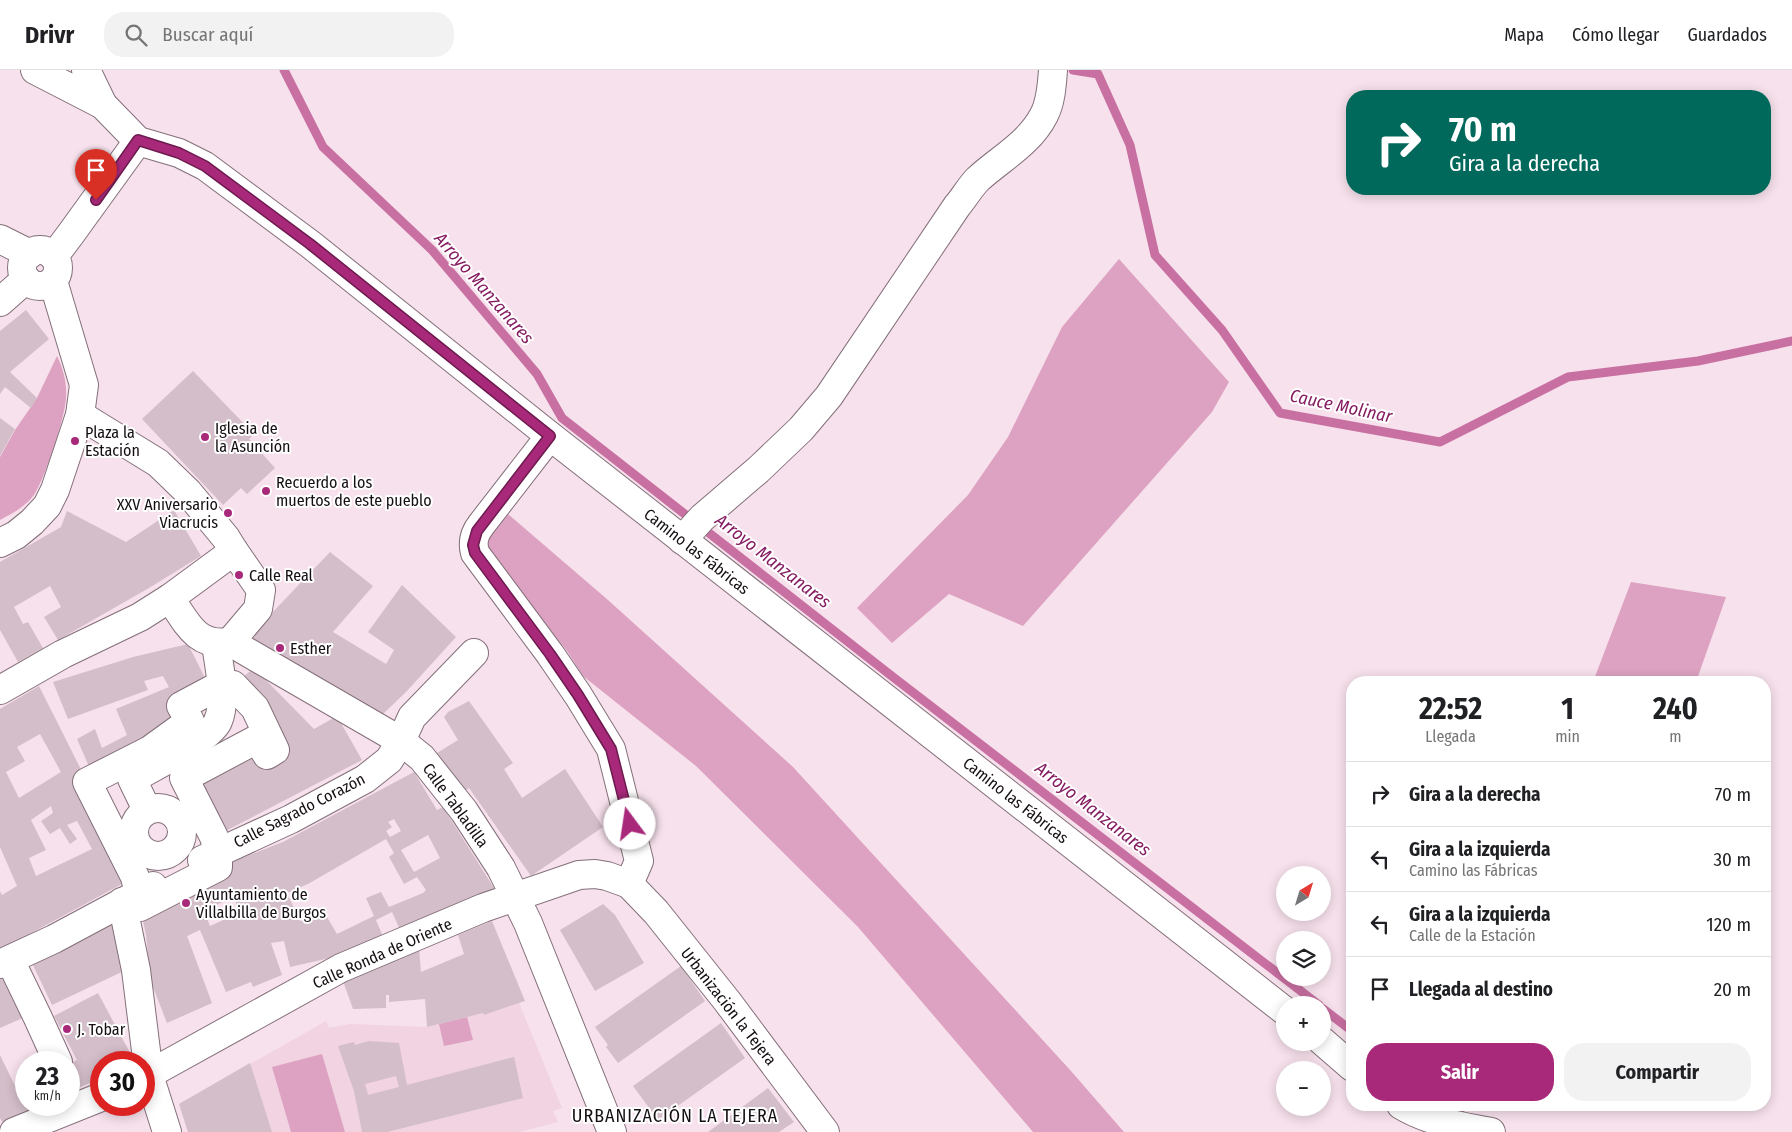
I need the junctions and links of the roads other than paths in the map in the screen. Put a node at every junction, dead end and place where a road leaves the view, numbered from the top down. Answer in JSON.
{"nodes":[{"id":1,"x":36,"y":70,"type":"edge"},
{"id":2,"x":86,"y":70,"type":"edge"},
{"id":3,"x":1052,"y":77,"type":"edge"},
{"id":4,"x":103,"y":105,"type":"junction"},
{"id":5,"x":138,"y":140,"type":"junction"},
{"id":6,"x":0,"y":239,"type":"edge"},
{"id":7,"x":40,"y":267,"type":"junction"},
{"id":8,"x":0,"y":302,"type":"edge"},
{"id":9,"x":80,"y":415,"type":"junction"},
{"id":10,"x":550,"y":436,"type":"junction"},
{"id":11,"x":691,"y":530,"type":"junction"},
{"id":12,"x":0,"y":543,"type":"edge"},
{"id":13,"x":230,"y":544,"type":"junction"},
{"id":14,"x":170,"y":598,"type":"junction"},
{"id":15,"x":223,"y":643,"type":"junction"},
{"id":16,"x":474,"y":653,"type":"dead end"},
{"id":17,"x":3,"y":681,"type":"edge"},
{"id":18,"x":221,"y":688,"type":"junction"},
{"id":19,"x":401,"y":741,"type":"junction"},
{"id":20,"x":132,"y":779,"type":"junction"},
{"id":21,"x":90,"y":780,"type":"junction"},
{"id":22,"x":218,"y":851,"type":"junction"},
{"id":23,"x":174,"y":862,"type":"junction"},
{"id":24,"x":628,"y":884,"type":"junction"},
{"id":25,"x":516,"y":897,"type":"junction"},
{"id":26,"x":131,"y":898,"type":"junction"},
{"id":27,"x":5,"y":962,"type":"edge"},
{"id":28,"x":1276,"y":1004,"type":"edge"},
{"id":29,"x":1331,"y":1048,"type":"edge"},
{"id":30,"x":53,"y":1051,"type":"edge"},
{"id":31,"x":144,"y":1051,"type":"edge"},
{"id":32,"x":1346,"y":1062,"type":"edge"},
{"id":33,"x":155,"y":1071,"type":"edge"},
{"id":34,"x":155,"y":1100,"type":"edge"},
{"id":35,"x":90,"y":1101,"type":"edge"},
{"id":36,"x":1410,"y":1111,"type":"edge"},
{"id":37,"x":14,"y":1132,"type":"edge"},
{"id":38,"x":167,"y":1132,"type":"edge"},
{"id":39,"x":612,"y":1132,"type":"edge"},
{"id":40,"x":825,"y":1132,"type":"edge"},
{"id":41,"x":1491,"y":1132,"type":"edge"}],
"edges":[{"from":1,"to":4,"type":"street","name":"Camino las Fábricas"},
{"from":2,"to":4,"type":"street","name":"Camino las Fábricas"},
{"from":3,"to":11,"type":"street"},
{"from":4,"to":5,"type":"street","name":"Camino las Fábricas"},
{"from":5,"to":7,"type":"street"},
{"from":5,"to":10,"type":"street","name":"Camino las Fábricas"},
{"from":6,"to":7,"type":"street"},
{"from":7,"to":8,"type":"street"},
{"from":7,"to":9,"type":"street"},
{"from":9,"to":12,"type":"street"},
{"from":9,"to":13,"type":"street"},
{"from":10,"to":11,"type":"street","name":"Camino las Fábricas"},
{"from":10,"to":24,"type":"street"},
{"from":11,"to":28,"type":"street","name":"Camino las Fábricas"},
{"from":13,"to":14,"type":"street"},
{"from":13,"to":15,"type":"street"},
{"from":14,"to":15,"type":"street"},
{"from":14,"to":17,"type":"street"},
{"from":15,"to":18,"type":"street"},
{"from":15,"to":19,"type":"street","name":"Calle Tabladilla"},
{"from":16,"to":19,"type":"street","name":"Calle Sagrado Corazón"},
{"from":18,"to":20,"type":"street"},
{"from":18,"to":21,"type":"street"},
{"from":18,"to":22,"type":"street"},
{"from":19,"to":22,"type":"street","name":"Calle Sagrado Corazón"},
{"from":19,"to":25,"type":"street","name":"Calle Tabladilla"},
{"from":20,"to":21,"type":"street"},
{"from":20,"to":23,"type":"street"},
{"from":21,"to":26,"type":"street"},
{"from":22,"to":23,"type":"street","name":"Calle Sagrado Corazón"},
{"from":22,"to":26,"type":"street"},
{"from":23,"to":26,"type":"street","name":"Calle Sagrado Corazón"},
{"from":24,"to":25,"type":"street","name":"Calle Ronda de Oriente"},
{"from":24,"to":40,"type":"street","name":"Urbanización la Tejera"},
{"from":25,"to":33,"type":"street","name":"Calle Ronda de Oriente"},
{"from":25,"to":39,"type":"street","name":"Calle Tabladilla"},
{"from":26,"to":27,"type":"street"},
{"from":26,"to":31,"type":"street"},
{"from":27,"to":30,"type":"street"},
{"from":29,"to":32,"type":"street"},
{"from":34,"to":38,"type":"street"},
{"from":35,"to":37,"type":"street"},
{"from":36,"to":41,"type":"street"}]}
